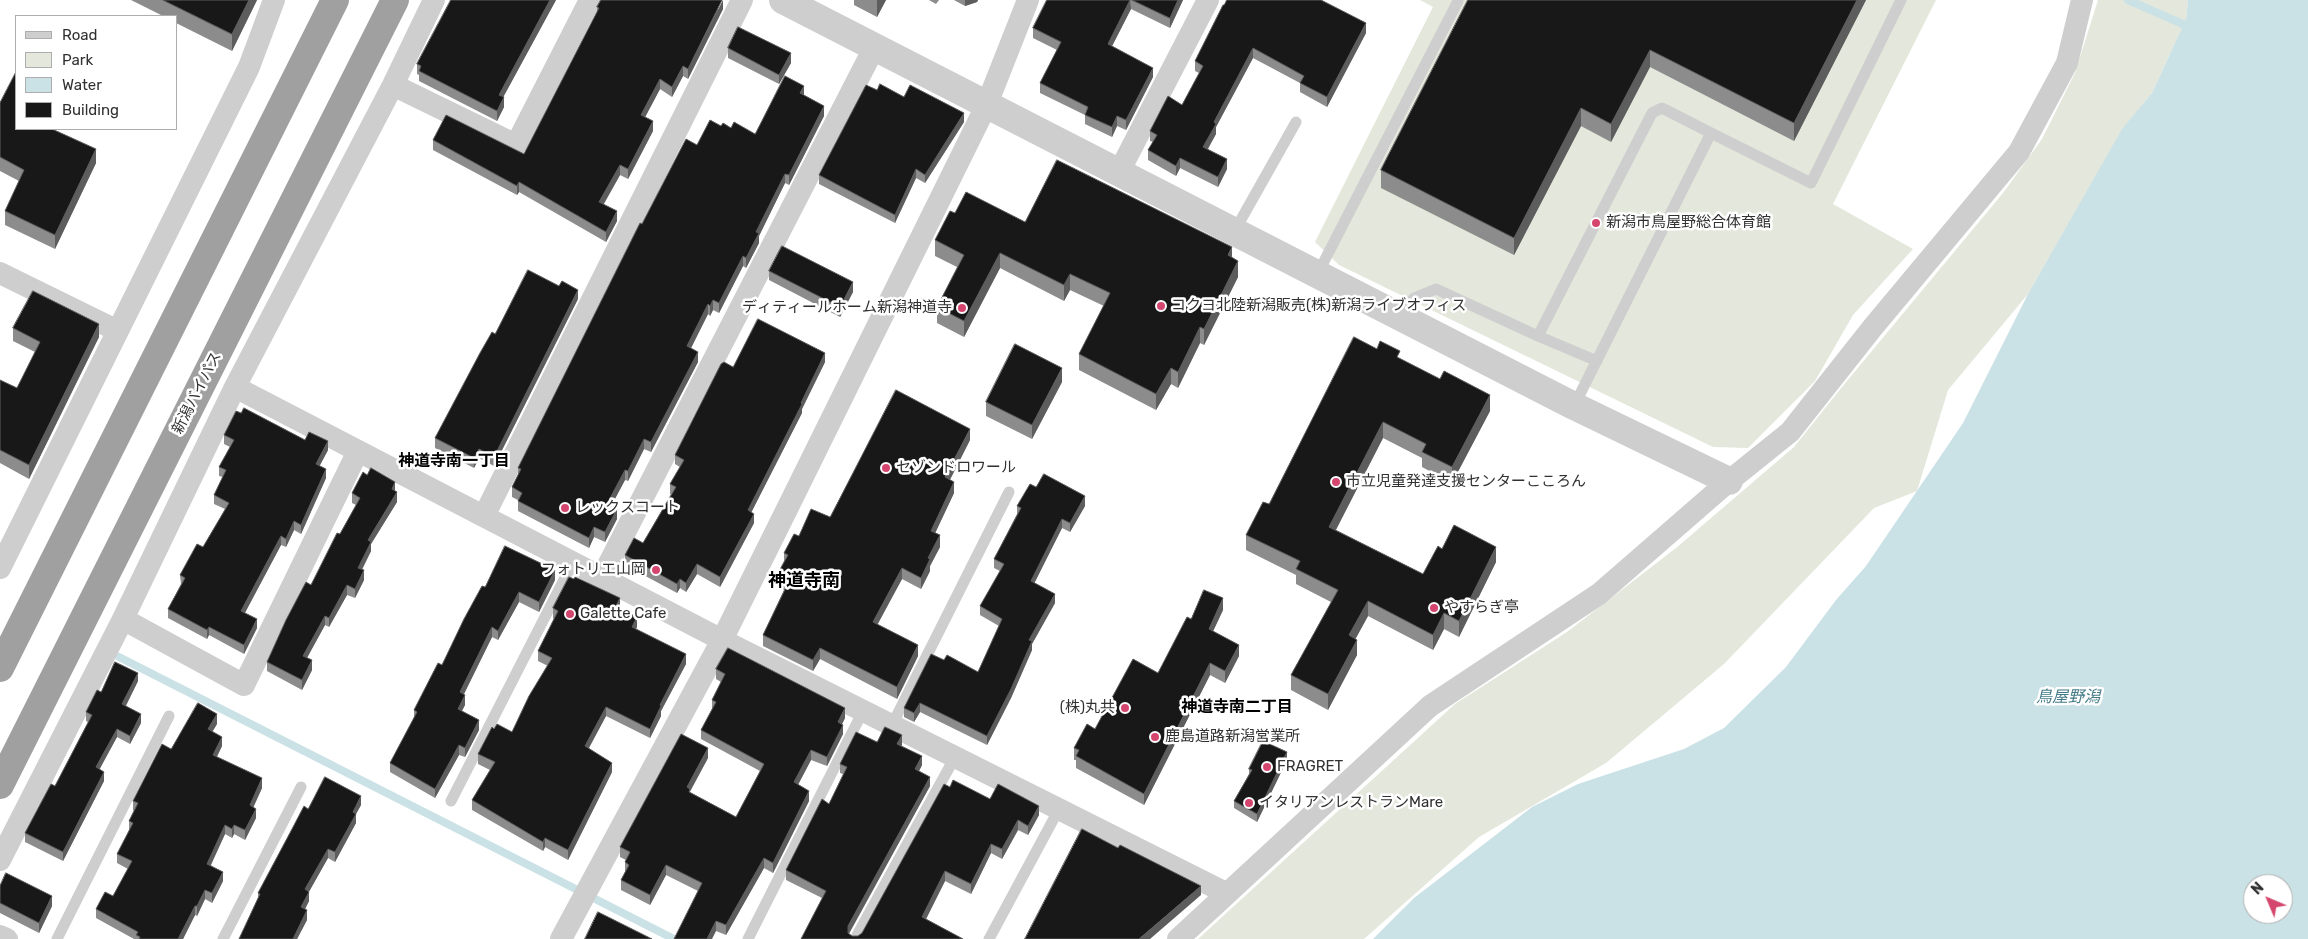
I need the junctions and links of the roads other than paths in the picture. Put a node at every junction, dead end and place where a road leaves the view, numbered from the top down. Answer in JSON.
{"nodes":[{"id":1,"x":274,"y":0,"type":"edge"},
{"id":2,"x":335,"y":0,"type":"edge"},
{"id":3,"x":394,"y":0,"type":"edge"},
{"id":4,"x":434,"y":0,"type":"edge"},
{"id":5,"x":590,"y":0,"type":"edge"},
{"id":6,"x":742,"y":0,"type":"edge"},
{"id":7,"x":783,"y":0,"type":"edge"},
{"id":8,"x":1028,"y":0,"type":"edge"},
{"id":9,"x":1208,"y":0,"type":"edge"},
{"id":10,"x":1458,"y":0,"type":"edge"},
{"id":11,"x":1901,"y":0,"type":"edge"},
{"id":12,"x":2081,"y":0,"type":"edge"},
{"id":13,"x":875,"y":46,"type":"junction"},
{"id":14,"x":393,"y":85,"type":"junction"},
{"id":15,"x":987,"y":104,"type":"junction"},
{"id":16,"x":1296,"y":122,"type":"dead end"},
{"id":17,"x":1711,"y":133,"type":"junction"},
{"id":18,"x":1119,"y":172,"type":"junction"},
{"id":19,"x":1234,"y":232,"type":"junction"},
{"id":20,"x":0,"y":273,"type":"edge"},
{"id":21,"x":1317,"y":275,"type":"junction"},
{"id":22,"x":1399,"y":316,"type":"junction"},
{"id":23,"x":118,"y":331,"type":"junction"},
{"id":24,"x":1538,"y":336,"type":"junction"},
{"id":25,"x":1597,"y":362,"type":"junction"},
{"id":26,"x":235,"y":387,"type":"junction"},
{"id":27,"x":1574,"y":406,"type":"junction"},
{"id":28,"x":358,"y":451,"type":"junction"},
{"id":29,"x":1730,"y":481,"type":"junction"},
{"id":30,"x":1009,"y":492,"type":"dead end"},
{"id":31,"x":484,"y":516,"type":"junction"},
{"id":32,"x":573,"y":562,"type":"junction"},
{"id":33,"x":0,"y":568,"type":"edge"},
{"id":34,"x":602,"y":577,"type":"junction"},
{"id":35,"x":123,"y":619,"type":"junction"},
{"id":36,"x":722,"y":640,"type":"junction"},
{"id":37,"x":0,"y":668,"type":"edge"},
{"id":38,"x":863,"y":711,"type":"junction"},
{"id":39,"x":169,"y":716,"type":"dead end"},
{"id":40,"x":892,"y":725,"type":"junction"},
{"id":41,"x":955,"y":757,"type":"junction"},
{"id":42,"x":0,"y":785,"type":"edge"},
{"id":43,"x":301,"y":787,"type":"dead end"},
{"id":44,"x":451,"y":801,"type":"dead end"},
{"id":45,"x":1059,"y":809,"type":"junction"},
{"id":46,"x":0,"y":860,"type":"edge"},
{"id":47,"x":1226,"y":893,"type":"junction"},
{"id":48,"x":0,"y":936,"type":"edge"},
{"id":49,"x":6,"y":939,"type":"edge"},
{"id":50,"x":57,"y":939,"type":"edge"},
{"id":51,"x":223,"y":939,"type":"edge"},
{"id":52,"x":561,"y":939,"type":"edge"},
{"id":53,"x":748,"y":939,"type":"edge"},
{"id":54,"x":855,"y":939,"type":"edge"},
{"id":55,"x":989,"y":939,"type":"edge"},
{"id":56,"x":1178,"y":939,"type":"edge"}],
"edges":[{"from":1,"to":23,"type":"street"},
{"from":2,"to":37,"type":"highway"},
{"from":3,"to":42,"type":"highway","name":"新潟バイパス"},
{"from":4,"to":14,"type":"street"},
{"from":5,"to":14,"type":"street"},
{"from":6,"to":31,"type":"street"},
{"from":7,"to":13,"type":"street"},
{"from":8,"to":15,"type":"street"},
{"from":9,"to":18,"type":"street"},
{"from":10,"to":21,"type":"lane"},
{"from":11,"to":17,"type":"lane"},
{"from":12,"to":29,"type":"street"},
{"from":13,"to":15,"type":"street"},
{"from":13,"to":34,"type":"street"},
{"from":14,"to":26,"type":"street"},
{"from":15,"to":18,"type":"street"},
{"from":15,"to":36,"type":"street"},
{"from":16,"to":19,"type":"lane"},
{"from":17,"to":24,"type":"lane"},
{"from":17,"to":25,"type":"lane"},
{"from":18,"to":19,"type":"street"},
{"from":19,"to":21,"type":"street"},
{"from":20,"to":23,"type":"street"},
{"from":21,"to":22,"type":"street"},
{"from":22,"to":24,"type":"lane"},
{"from":22,"to":27,"type":"street"},
{"from":23,"to":33,"type":"street"},
{"from":24,"to":25,"type":"lane"},
{"from":25,"to":27,"type":"lane"},
{"from":26,"to":28,"type":"street"},
{"from":26,"to":35,"type":"street"},
{"from":27,"to":29,"type":"street"},
{"from":28,"to":31,"type":"street"},
{"from":28,"to":35,"type":"street"},
{"from":29,"to":47,"type":"street"},
{"from":30,"to":40,"type":"lane"},
{"from":31,"to":32,"type":"street"},
{"from":32,"to":34,"type":"street"},
{"from":32,"to":44,"type":"lane"},
{"from":34,"to":36,"type":"street"},
{"from":35,"to":46,"type":"street"},
{"from":36,"to":38,"type":"street"},
{"from":36,"to":52,"type":"street"},
{"from":38,"to":40,"type":"street"},
{"from":38,"to":53,"type":"lane"},
{"from":39,"to":50,"type":"lane"},
{"from":40,"to":41,"type":"street"},
{"from":41,"to":45,"type":"street"},
{"from":41,"to":54,"type":"lane"},
{"from":43,"to":51,"type":"lane"},
{"from":45,"to":47,"type":"street"},
{"from":45,"to":55,"type":"lane"},
{"from":47,"to":56,"type":"street"},
{"from":48,"to":49,"type":"street"}]}
